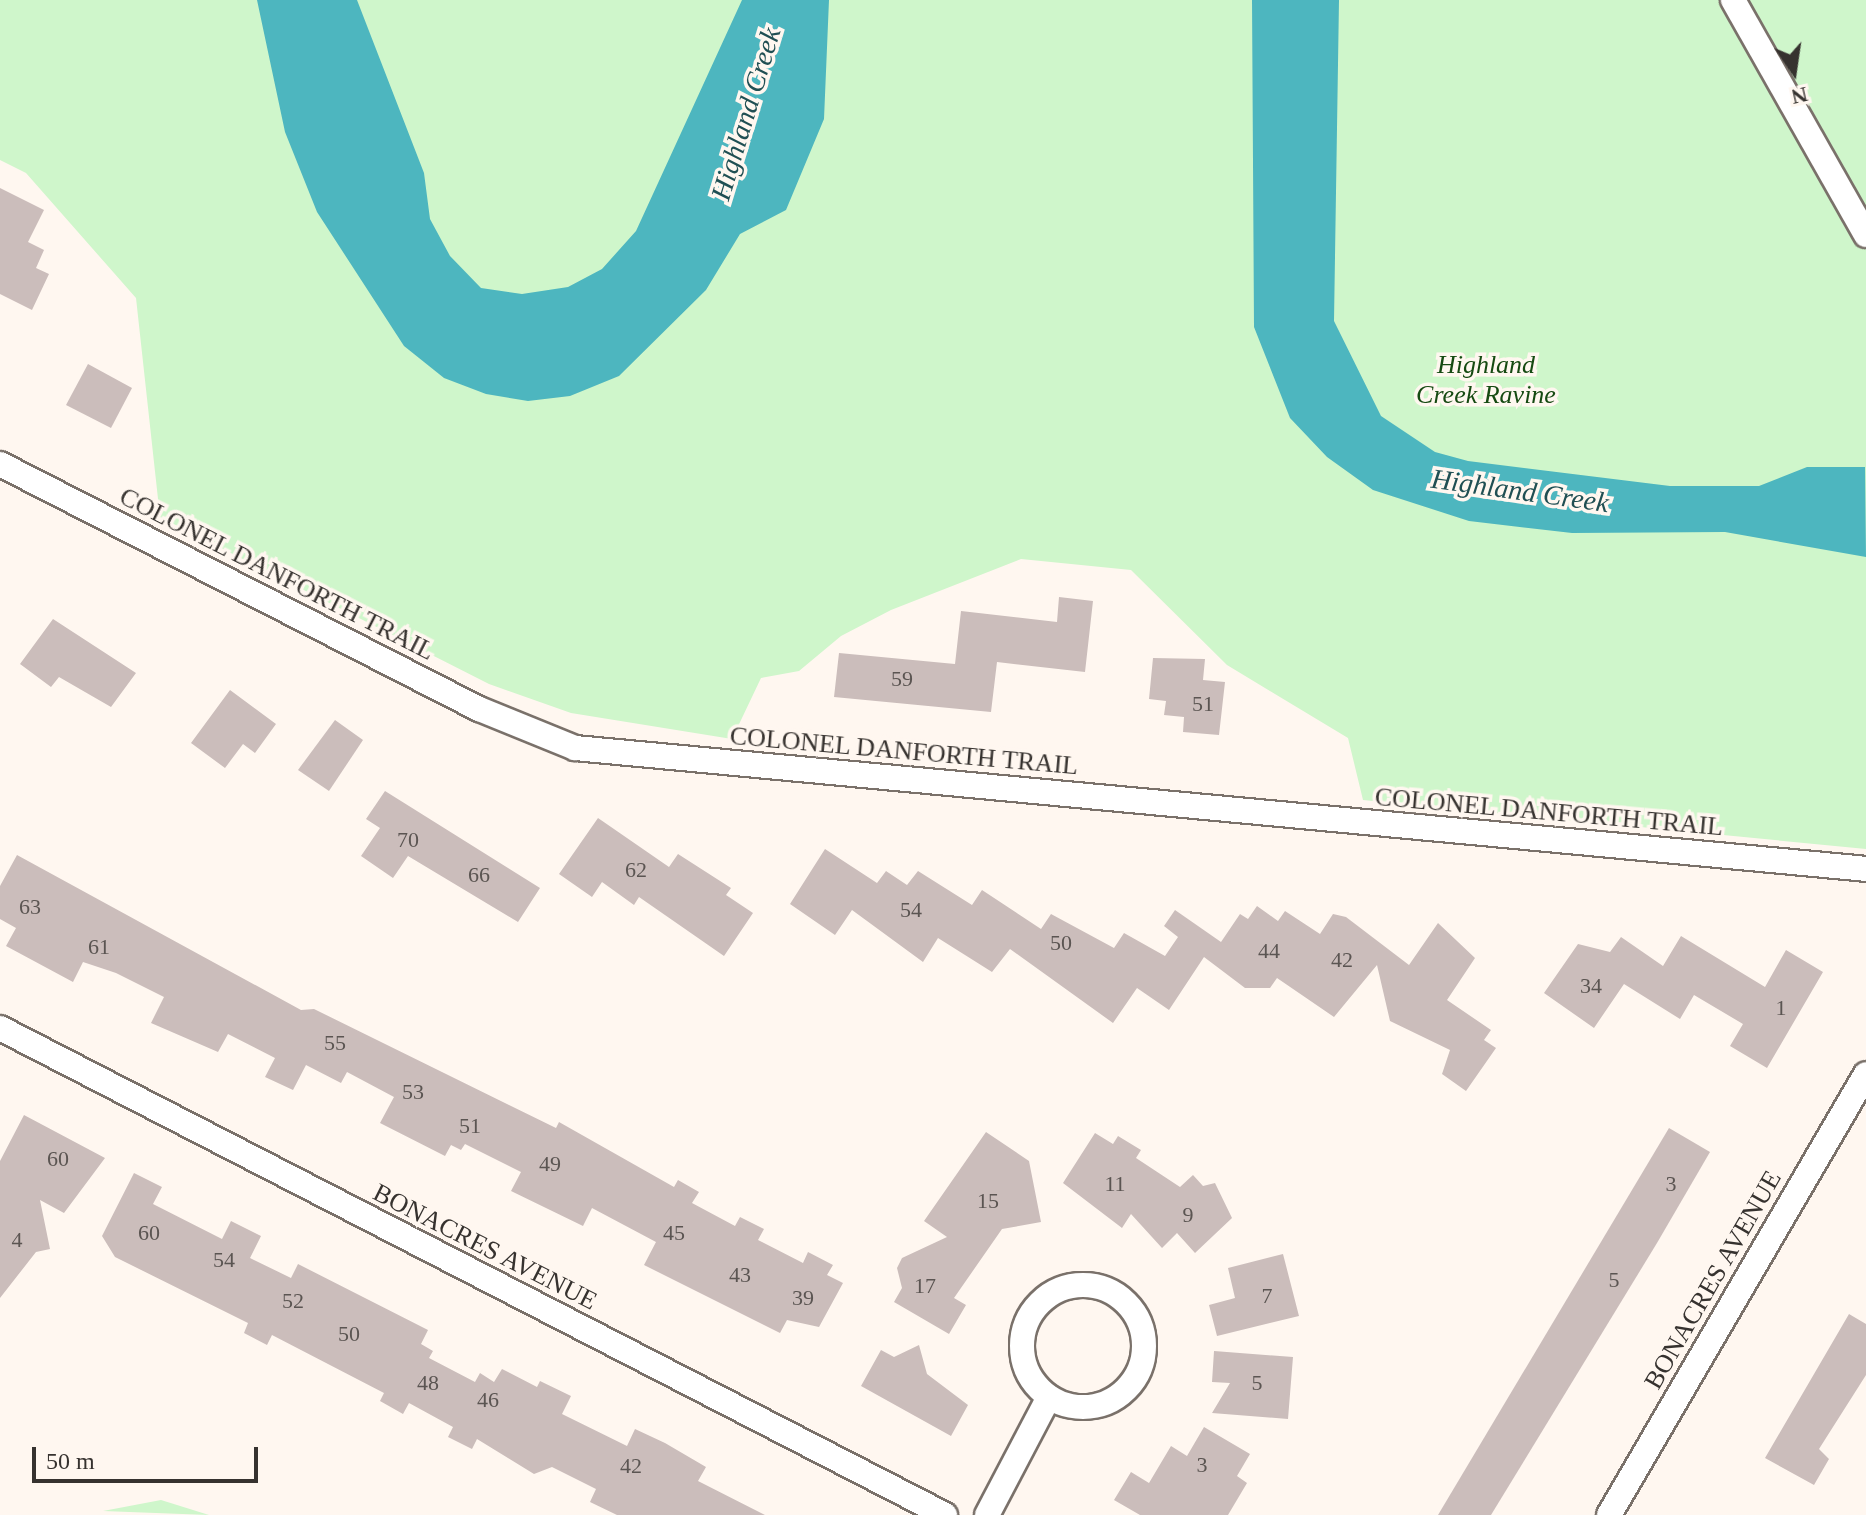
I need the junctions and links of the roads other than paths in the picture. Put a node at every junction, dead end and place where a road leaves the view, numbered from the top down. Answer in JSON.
{"nodes":[{"id":1,"x":1733,"y":0,"type":"edge"},
{"id":2,"x":1866,"y":235,"type":"edge"},
{"id":3,"x":0,"y":464,"type":"edge"},
{"id":4,"x":1866,"y":869,"type":"edge"},
{"id":5,"x":0,"y":1028,"type":"edge"},
{"id":6,"x":1866,"y":1074,"type":"edge"},
{"id":7,"x":1049,"y":1397,"type":"junction"},
{"id":8,"x":945,"y":1515,"type":"edge"},
{"id":9,"x":987,"y":1515,"type":"edge"},
{"id":10,"x":1609,"y":1515,"type":"edge"}],
"edges":[{"from":1,"to":2,"type":"street"},
{"from":3,"to":4,"type":"street","name":"COLONEL DANFORTH TRAIL"},
{"from":5,"to":8,"type":"street","name":"BONACRES AVENUE"},
{"from":6,"to":10,"type":"street","name":"BONACRES AVENUE"},
{"from":7,"to":7,"type":"street"},
{"from":7,"to":9,"type":"street"}]}
